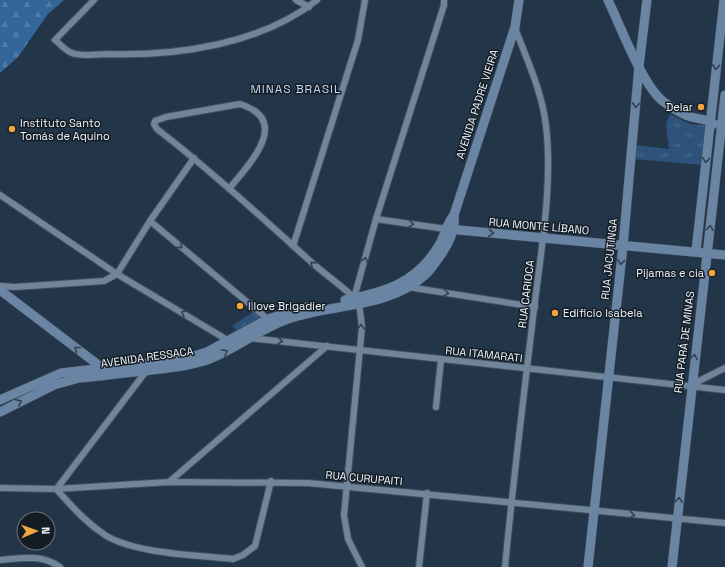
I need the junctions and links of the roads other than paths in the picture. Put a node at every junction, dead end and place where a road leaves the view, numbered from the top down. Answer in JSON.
{"nodes":[{"id":1,"x":94,"y":0,"type":"edge"},
{"id":2,"x":296,"y":0,"type":"edge"},
{"id":3,"x":317,"y":0,"type":"edge"},
{"id":4,"x":365,"y":0,"type":"edge"},
{"id":5,"x":444,"y":0,"type":"edge"},
{"id":6,"x":519,"y":0,"type":"edge"},
{"id":7,"x":608,"y":0,"type":"edge"},
{"id":8,"x":647,"y":0,"type":"edge"},
{"id":9,"x":724,"y":0,"type":"edge"},
{"id":10,"x":309,"y":7,"type":"junction"},
{"id":11,"x":515,"y":27,"type":"junction"},
{"id":12,"x":639,"y":66,"type":"junction"},
{"id":13,"x":725,"y":95,"type":"edge"},
{"id":14,"x":712,"y":104,"type":"junction"},
{"id":15,"x":710,"y":121,"type":"junction"},
{"id":16,"x":724,"y":125,"type":"edge"},
{"id":17,"x":720,"y":136,"type":"junction"},
{"id":18,"x":194,"y":158,"type":"junction"},
{"id":19,"x":229,"y":190,"type":"junction"},
{"id":20,"x":0,"y":195,"type":"edge"},
{"id":21,"x":454,"y":215,"type":"joint"},
{"id":22,"x":376,"y":219,"type":"junction"},
{"id":23,"x":150,"y":221,"type":"junction"},
{"id":24,"x":449,"y":230,"type":"junction"},
{"id":25,"x":543,"y":237,"type":"junction"},
{"id":26,"x":293,"y":246,"type":"junction"},
{"id":27,"x":623,"y":246,"type":"junction"},
{"id":28,"x":696,"y":251,"type":"junction"},
{"id":29,"x":707,"y":252,"type":"junction"},
{"id":30,"x":725,"y":255,"type":"edge"},
{"id":31,"x":117,"y":274,"type":"junction"},
{"id":32,"x":0,"y":286,"type":"edge"},
{"id":33,"x":408,"y":287,"type":"junction"},
{"id":34,"x":0,"y":290,"type":"edge"},
{"id":35,"x":357,"y":300,"type":"junction"},
{"id":36,"x":534,"y":307,"type":"junction"},
{"id":37,"x":271,"y":322,"type":"junction"},
{"id":38,"x":246,"y":335,"type":"junction"},
{"id":39,"x":229,"y":341,"type":"junction"},
{"id":40,"x":326,"y":346,"type":"junction"},
{"id":41,"x":359,"y":351,"type":"junction"},
{"id":42,"x":441,"y":360,"type":"junction"},
{"id":43,"x":147,"y":367,"type":"junction"},
{"id":44,"x":725,"y":368,"type":"edge"},
{"id":45,"x":527,"y":369,"type":"junction"},
{"id":46,"x":102,"y":372,"type":"junction"},
{"id":47,"x":609,"y":376,"type":"junction"},
{"id":48,"x":691,"y":385,"type":"junction"},
{"id":49,"x":725,"y":390,"type":"edge"},
{"id":50,"x":0,"y":400,"type":"edge"},
{"id":51,"x":436,"y":407,"type":"dead end"},
{"id":52,"x":0,"y":412,"type":"edge"},
{"id":53,"x":271,"y":481,"type":"junction"},
{"id":54,"x":169,"y":482,"type":"junction"},
{"id":55,"x":346,"y":486,"type":"junction"},
{"id":56,"x":0,"y":488,"type":"edge"},
{"id":57,"x":57,"y":488,"type":"junction"},
{"id":58,"x":427,"y":493,"type":"junction"},
{"id":59,"x":512,"y":502,"type":"junction"},
{"id":60,"x":594,"y":511,"type":"junction"},
{"id":61,"x":676,"y":519,"type":"junction"},
{"id":62,"x":725,"y":523,"type":"edge"},
{"id":63,"x":0,"y":560,"type":"edge"},
{"id":64,"x":0,"y":564,"type":"edge"},
{"id":65,"x":2,"y":567,"type":"edge"},
{"id":66,"x":60,"y":567,"type":"edge"},
{"id":67,"x":362,"y":567,"type":"edge"},
{"id":68,"x":419,"y":567,"type":"edge"},
{"id":69,"x":505,"y":567,"type":"edge"},
{"id":70,"x":588,"y":567,"type":"edge"},
{"id":71,"x":672,"y":567,"type":"edge"}],
"edges":[{"from":1,"to":10,"type":"street"},
{"from":2,"to":10,"type":"street"},
{"from":3,"to":10,"type":"street"},
{"from":4,"to":26,"type":"street"},
{"from":5,"to":22,"type":"street"},
{"from":6,"to":11,"type":"street","name":"AVENIDA PADRE VIEIRA"},
{"from":7,"to":12,"type":"street"},
{"from":8,"to":12,"type":"street","name":"RUA JACUTINGA"},
{"from":9,"to":14,"type":"street","one_way":true},
{"from":11,"to":21,"type":"street","name":"AVENIDA PADRE VIEIRA"},
{"from":11,"to":25,"type":"street","name":"RUA CARIOCA"},
{"from":12,"to":15,"type":"street"},
{"from":12,"to":27,"type":"street","name":"RUA JACUTINGA","one_way":true},
{"from":13,"to":16,"type":"street","name":"RUA PARÁ DE MINAS"},
{"from":14,"to":15,"type":"street"},
{"from":14,"to":16,"type":"street"},
{"from":15,"to":17,"type":"street"},
{"from":15,"to":28,"type":"street","one_way":true},
{"from":16,"to":17,"type":"street","name":"RUA PARÁ DE MINAS"},
{"from":29,"to":17,"type":"street","name":"RUA PARÁ DE MINAS","one_way":true},
{"from":18,"to":19,"type":"street"},
{"from":18,"to":19,"type":"street"},
{"from":18,"to":23,"type":"street"},
{"from":19,"to":26,"type":"street"},
{"from":20,"to":31,"type":"street"},
{"from":21,"to":24,"type":"street","name":"AVENIDA RESSACA"},
{"from":22,"to":24,"type":"street","name":"RUA MONTE LÍBANO","one_way":true},
{"from":35,"to":22,"type":"street","one_way":true},
{"from":23,"to":31,"type":"street"},
{"from":23,"to":37,"type":"street","one_way":true},
{"from":24,"to":25,"type":"street","name":"RUA MONTE LÍBANO","one_way":true},
{"from":24,"to":33,"type":"street","name":"AVENIDA RESSACA"},
{"from":24,"to":35,"type":"street","name":"AVENIDA RESSACA"},
{"from":25,"to":27,"type":"street","name":"RUA MONTE LÍBANO"},
{"from":25,"to":36,"type":"street","name":"RUA CARIOCA"},
{"from":35,"to":26,"type":"street","one_way":true},
{"from":27,"to":28,"type":"street","name":"RUA MONTE LÍBANO"},
{"from":27,"to":47,"type":"street","name":"RUA JACUTINGA","one_way":true},
{"from":28,"to":29,"type":"street","name":"RUA MONTE LÍBANO"},
{"from":29,"to":30,"type":"street","name":"RUA MONTE LÍBANO"},
{"from":48,"to":29,"type":"street","name":"RUA PARÁ DE MINAS","one_way":true},
{"from":31,"to":32,"type":"street"},
{"from":39,"to":31,"type":"street","one_way":true},
{"from":33,"to":35,"type":"street","name":"AVENIDA RESSACA"},
{"from":33,"to":36,"type":"street","one_way":true},
{"from":46,"to":34,"type":"street","one_way":true},
{"from":35,"to":37,"type":"street","name":"AVENIDA RESSACA"},
{"from":41,"to":35,"type":"street","one_way":true},
{"from":36,"to":45,"type":"street","name":"RUA CARIOCA"},
{"from":37,"to":38,"type":"street","name":"AVENIDA RESSACA"},
{"from":38,"to":39,"type":"street","name":"AVENIDA RESSACA"},
{"from":38,"to":40,"type":"street","name":"RUA ITAMARATI","one_way":true},
{"from":43,"to":38,"type":"street","name":"AVENIDA RESSACA","one_way":true},
{"from":39,"to":43,"type":"street","name":"AVENIDA RESSACA"},
{"from":40,"to":41,"type":"street","name":"RUA ITAMARATI"},
{"from":40,"to":54,"type":"street"},
{"from":41,"to":42,"type":"street","name":"RUA ITAMARATI"},
{"from":41,"to":55,"type":"street"},
{"from":42,"to":45,"type":"street","name":"RUA ITAMARATI"},
{"from":42,"to":51,"type":"street"},
{"from":43,"to":46,"type":"street","name":"AVENIDA RESSACA"},
{"from":43,"to":57,"type":"street"},
{"from":44,"to":48,"type":"street"},
{"from":45,"to":47,"type":"street","name":"RUA ITAMARATI"},
{"from":45,"to":59,"type":"street","name":"RUA CARIOCA"},
{"from":46,"to":50,"type":"street","name":"AVENIDA RESSACA"},
{"from":52,"to":46,"type":"street","name":"AVENIDA RESSACA","one_way":true},
{"from":47,"to":48,"type":"street","name":"RUA ITAMARATI"},
{"from":47,"to":60,"type":"street","name":"RUA JACUTINGA"},
{"from":48,"to":49,"type":"street","name":"RUA ITAMARATI"},
{"from":61,"to":48,"type":"street","name":"RUA PARÁ DE MINAS","one_way":true},
{"from":53,"to":54,"type":"street","name":"RUA CURUPAITI"},
{"from":53,"to":55,"type":"street","name":"RUA CURUPAITI"},
{"from":53,"to":57,"type":"street"},
{"from":54,"to":57,"type":"street","name":"RUA CURUPAITI"},
{"from":55,"to":58,"type":"street","name":"RUA CURUPAITI"},
{"from":55,"to":67,"type":"street"},
{"from":56,"to":57,"type":"street","name":"RUA CURUPAITI"},
{"from":58,"to":59,"type":"street","name":"RUA CURUPAITI"},
{"from":58,"to":68,"type":"street"},
{"from":59,"to":60,"type":"street","name":"RUA CURUPAITI"},
{"from":59,"to":69,"type":"street","name":"RUA CARIOCA"},
{"from":60,"to":61,"type":"street","name":"RUA CURUPAITI","one_way":true},
{"from":60,"to":70,"type":"street","name":"RUA JACUTINGA"},
{"from":61,"to":62,"type":"street","name":"RUA CURUPAITI"},
{"from":61,"to":71,"type":"street","name":"RUA PARÁ DE MINAS"},
{"from":63,"to":66,"type":"street"},
{"from":64,"to":65,"type":"street"}]}
